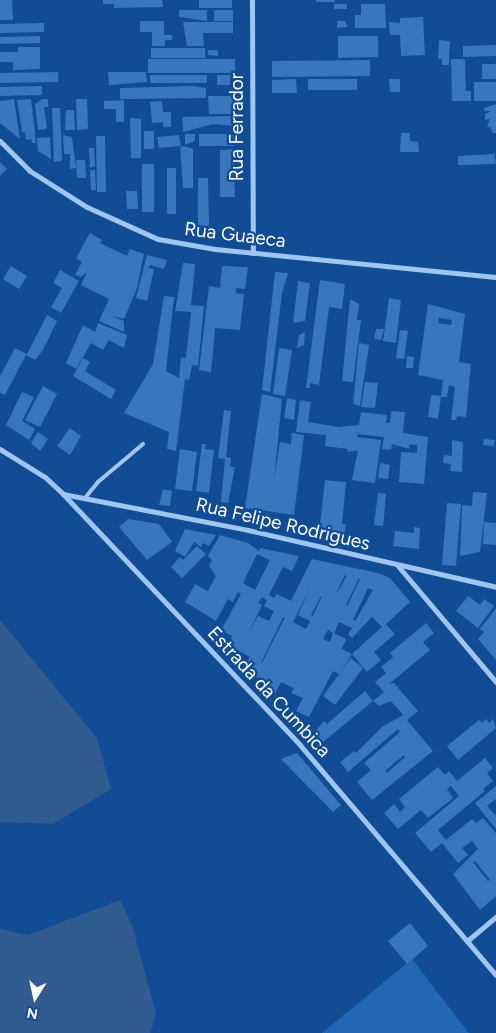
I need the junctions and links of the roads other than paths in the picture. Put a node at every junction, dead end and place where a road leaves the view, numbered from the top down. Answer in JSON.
{"nodes":[{"id":1,"x":252,"y":0,"type":"edge"},
{"id":2,"x":0,"y":141,"type":"edge"},
{"id":3,"x":253,"y":253,"type":"junction"},
{"id":4,"x":496,"y":277,"type":"edge"},
{"id":5,"x":143,"y":444,"type":"dead end"},
{"id":6,"x":0,"y":449,"type":"edge"},
{"id":7,"x":63,"y":494,"type":"junction"},
{"id":8,"x":85,"y":498,"type":"junction"},
{"id":9,"x":398,"y":565,"type":"junction"},
{"id":10,"x":496,"y":587,"type":"edge"},
{"id":11,"x":496,"y":682,"type":"edge"},
{"id":12,"x":496,"y":917,"type":"edge"},
{"id":13,"x":467,"y":941,"type":"junction"},
{"id":14,"x":496,"y":975,"type":"edge"}],
"edges":[{"from":1,"to":3,"type":"street","name":"Rua Ferrador"},
{"from":2,"to":3,"type":"street","name":"Rua Guaeca"},
{"from":3,"to":4,"type":"street","name":"Rua Guaeca"},
{"from":5,"to":8,"type":"lane"},
{"from":6,"to":7,"type":"street","name":"Estrada da Cumbica"},
{"from":7,"to":8,"type":"street","name":"Rua Felipe Rodrigues"},
{"from":7,"to":13,"type":"street","name":"Estrada da Cumbica"},
{"from":8,"to":9,"type":"street","name":"Rua Felipe Rodrigues"},
{"from":9,"to":10,"type":"street","name":"Rua Felipe Rodrigues"},
{"from":9,"to":11,"type":"street"},
{"from":12,"to":13,"type":"street"},
{"from":13,"to":14,"type":"street","name":"Estrada da Cumbica"}]}
